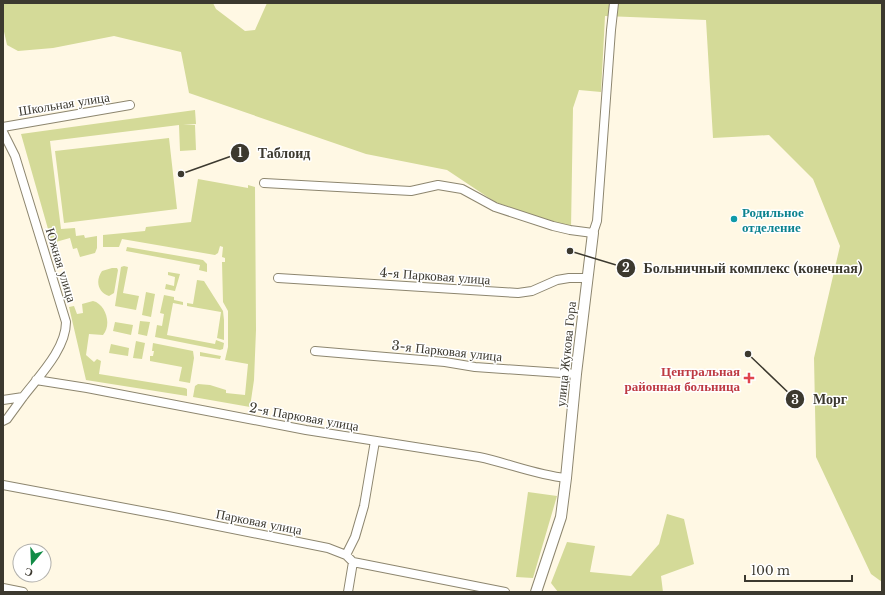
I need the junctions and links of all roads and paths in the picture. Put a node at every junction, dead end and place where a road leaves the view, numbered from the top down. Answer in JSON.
{"nodes":[{"id":1,"x":614,"y":3,"type":"edge"},
{"id":2,"x":130,"y":105,"type":"dead end"},
{"id":3,"x":3,"y":126,"type":"edge"},
{"id":4,"x":3,"y":132,"type":"edge"},
{"id":5,"x":264,"y":183,"type":"dead end"},
{"id":6,"x":593,"y":233,"type":"junction"},
{"id":7,"x":278,"y":278,"type":"dead end"},
{"id":8,"x":587,"y":278,"type":"junction"},
{"id":9,"x":315,"y":351,"type":"dead end"},
{"id":10,"x":576,"y":374,"type":"junction"},
{"id":11,"x":36,"y":380,"type":"junction"},
{"id":12,"x":23,"y":397,"type":"junction"},
{"id":13,"x":3,"y":400,"type":"edge"},
{"id":14,"x":3,"y":422,"type":"edge"},
{"id":15,"x":375,"y":441,"type":"junction"},
{"id":16,"x":566,"y":478,"type":"junction"},
{"id":17,"x":3,"y":485,"type":"edge"},
{"id":18,"x":346,"y":555,"type":"junction"},
{"id":19,"x":353,"y":562,"type":"junction"},
{"id":20,"x":3,"y":588,"type":"edge"},
{"id":21,"x":23,"y":592,"type":"edge"},
{"id":22,"x":348,"y":592,"type":"edge"},
{"id":23,"x":505,"y":592,"type":"edge"},
{"id":24,"x":536,"y":592,"type":"edge"}],
"edges":[{"from":1,"to":6,"type":"street"},
{"from":2,"to":3,"type":"street","name":"Школьная улица"},
{"from":4,"to":11,"type":"street","name":"Южная улица"},
{"from":5,"to":6,"type":"street"},
{"from":6,"to":8,"type":"street","name":"улица Жукова Гора"},
{"from":7,"to":8,"type":"street","name":"4-я Парковая улица"},
{"from":8,"to":10,"type":"street","name":"улица Жукова Гора"},
{"from":9,"to":10,"type":"street","name":"3-я Парковая улица"},
{"from":10,"to":16,"type":"street","name":"улица Жукова Гора"},
{"from":11,"to":12,"type":"street","name":"Южная улица"},
{"from":11,"to":15,"type":"street","name":"2-я Парковая улица"},
{"from":12,"to":13,"type":"street"},
{"from":12,"to":14,"type":"street","name":"Южная улица"},
{"from":15,"to":16,"type":"street","name":"2-я Парковая улица"},
{"from":15,"to":18,"type":"street"},
{"from":16,"to":24,"type":"street","name":"улица Жукова Гора"},
{"from":17,"to":18,"type":"street","name":"Парковая улица"},
{"from":18,"to":19,"type":"street","name":"Парковая улица"},
{"from":19,"to":22,"type":"street"},
{"from":19,"to":23,"type":"street"},
{"from":20,"to":21,"type":"street"}]}
